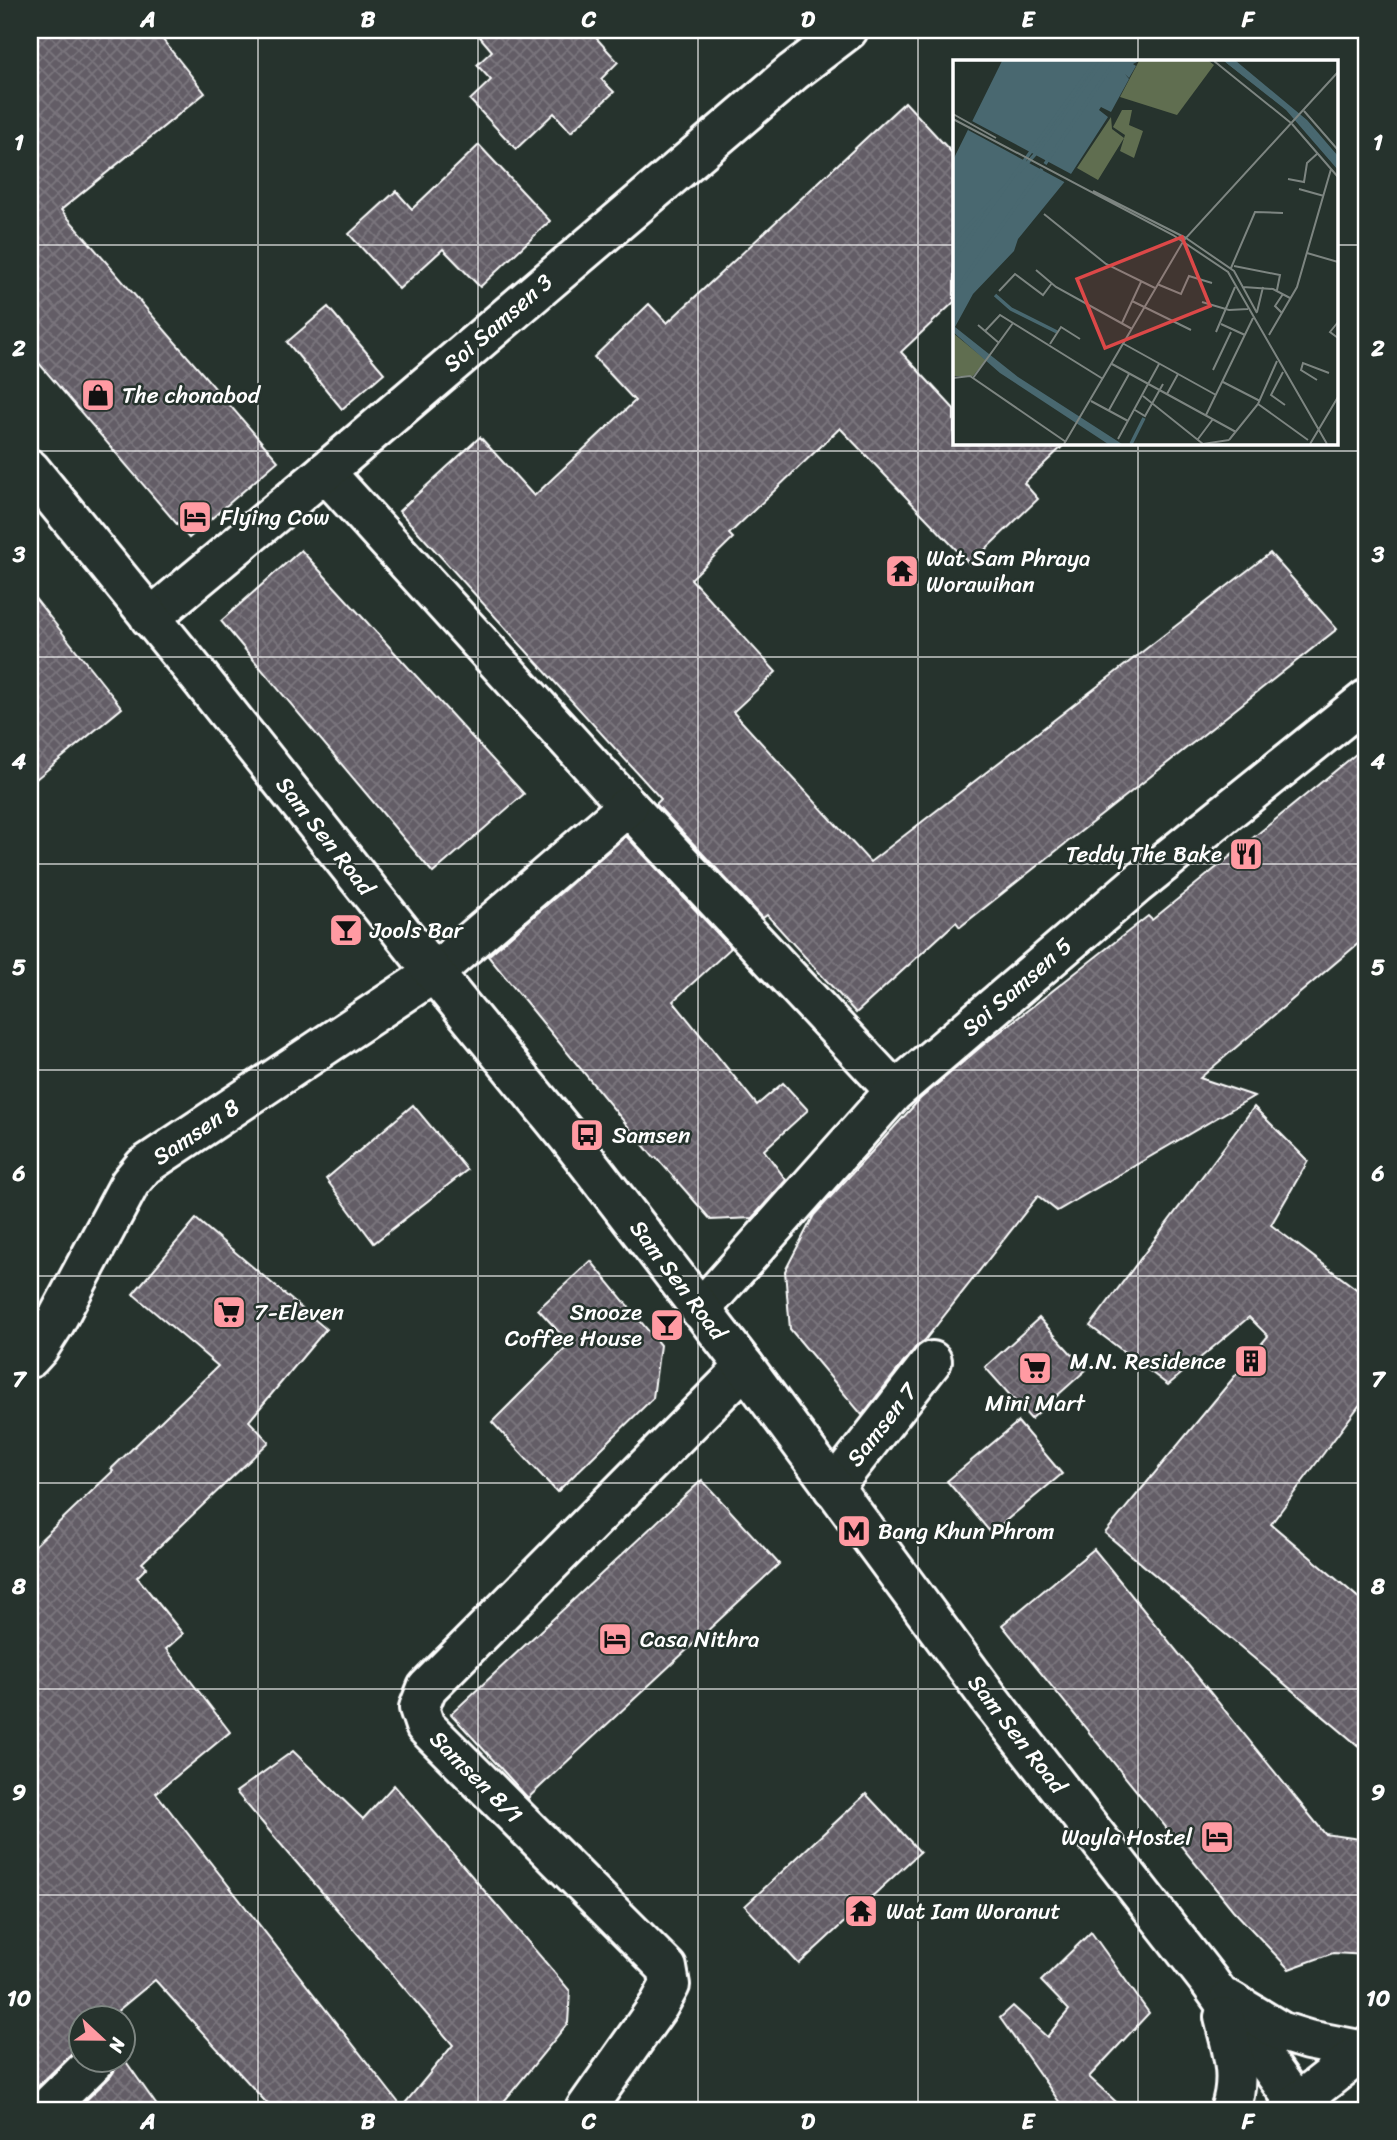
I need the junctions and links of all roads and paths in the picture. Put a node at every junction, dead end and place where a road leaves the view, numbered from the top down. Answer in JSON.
{"nodes":[{"id":1,"x":848,"y":30,"type":"edge"},
{"id":2,"x":30,"y":469,"type":"edge"},
{"id":3,"x":325,"y":472,"type":"junction"},
{"id":4,"x":150,"y":618,"type":"junction"},
{"id":5,"x":1367,"y":699,"type":"edge"},
{"id":6,"x":628,"y":806,"type":"junction"},
{"id":7,"x":434,"y":973,"type":"junction"},
{"id":8,"x":895,"y":1091,"type":"junction"},
{"id":9,"x":700,"y":1310,"type":"junction"},
{"id":10,"x":30,"y":1358,"type":"edge"},
{"id":11,"x":932,"y":1361,"type":"dead end"},
{"id":12,"x":745,"y":1367,"type":"junction"},
{"id":13,"x":833,"y":1488,"type":"junction"},
{"id":14,"x":1218,"y":1994,"type":"junction"},
{"id":15,"x":1366,"y":2058,"type":"edge"},
{"id":16,"x":82,"y":2074,"type":"edge"},
{"id":17,"x":1302,"y":2109,"type":"edge"},
{"id":18,"x":45,"y":2110,"type":"edge"},
{"id":19,"x":585,"y":2110,"type":"edge"},
{"id":20,"x":1230,"y":2110,"type":"edge"}],
"edges":[{"from":1,"to":3,"type":"street","name":"Soi Samsen 3"},
{"from":2,"to":4,"type":"street","name":"Sam Sen Road"},
{"from":3,"to":4,"type":"street","name":"Soi Samsen 3"},
{"from":3,"to":6,"type":"street"},
{"from":4,"to":7,"type":"street","name":"Sam Sen Road"},
{"from":5,"to":8,"type":"street","name":"Soi Samsen 5"},
{"from":6,"to":7,"type":"street","name":"Samsen 8"},
{"from":6,"to":8,"type":"street"},
{"from":7,"to":9,"type":"street","name":"Sam Sen Road"},
{"from":7,"to":10,"type":"street","name":"Samsen 8"},
{"from":8,"to":9,"type":"street","name":"Soi Samsen 5"},
{"from":9,"to":12,"type":"street","name":"Sam Sen Road"},
{"from":11,"to":13,"type":"street","name":"Samsen 7"},
{"from":12,"to":13,"type":"street","name":"Sam Sen Road"},
{"from":12,"to":19,"type":"street","name":"Samsen 8/1"},
{"from":13,"to":14,"type":"street","name":"Sam Sen Road"},
{"from":14,"to":15,"type":"street"},
{"from":14,"to":17,"type":"street","name":"Sam Sen Road"},
{"from":14,"to":20,"type":"street"},
{"from":15,"to":17,"type":"street"},
{"from":16,"to":18,"type":"street"}]}
